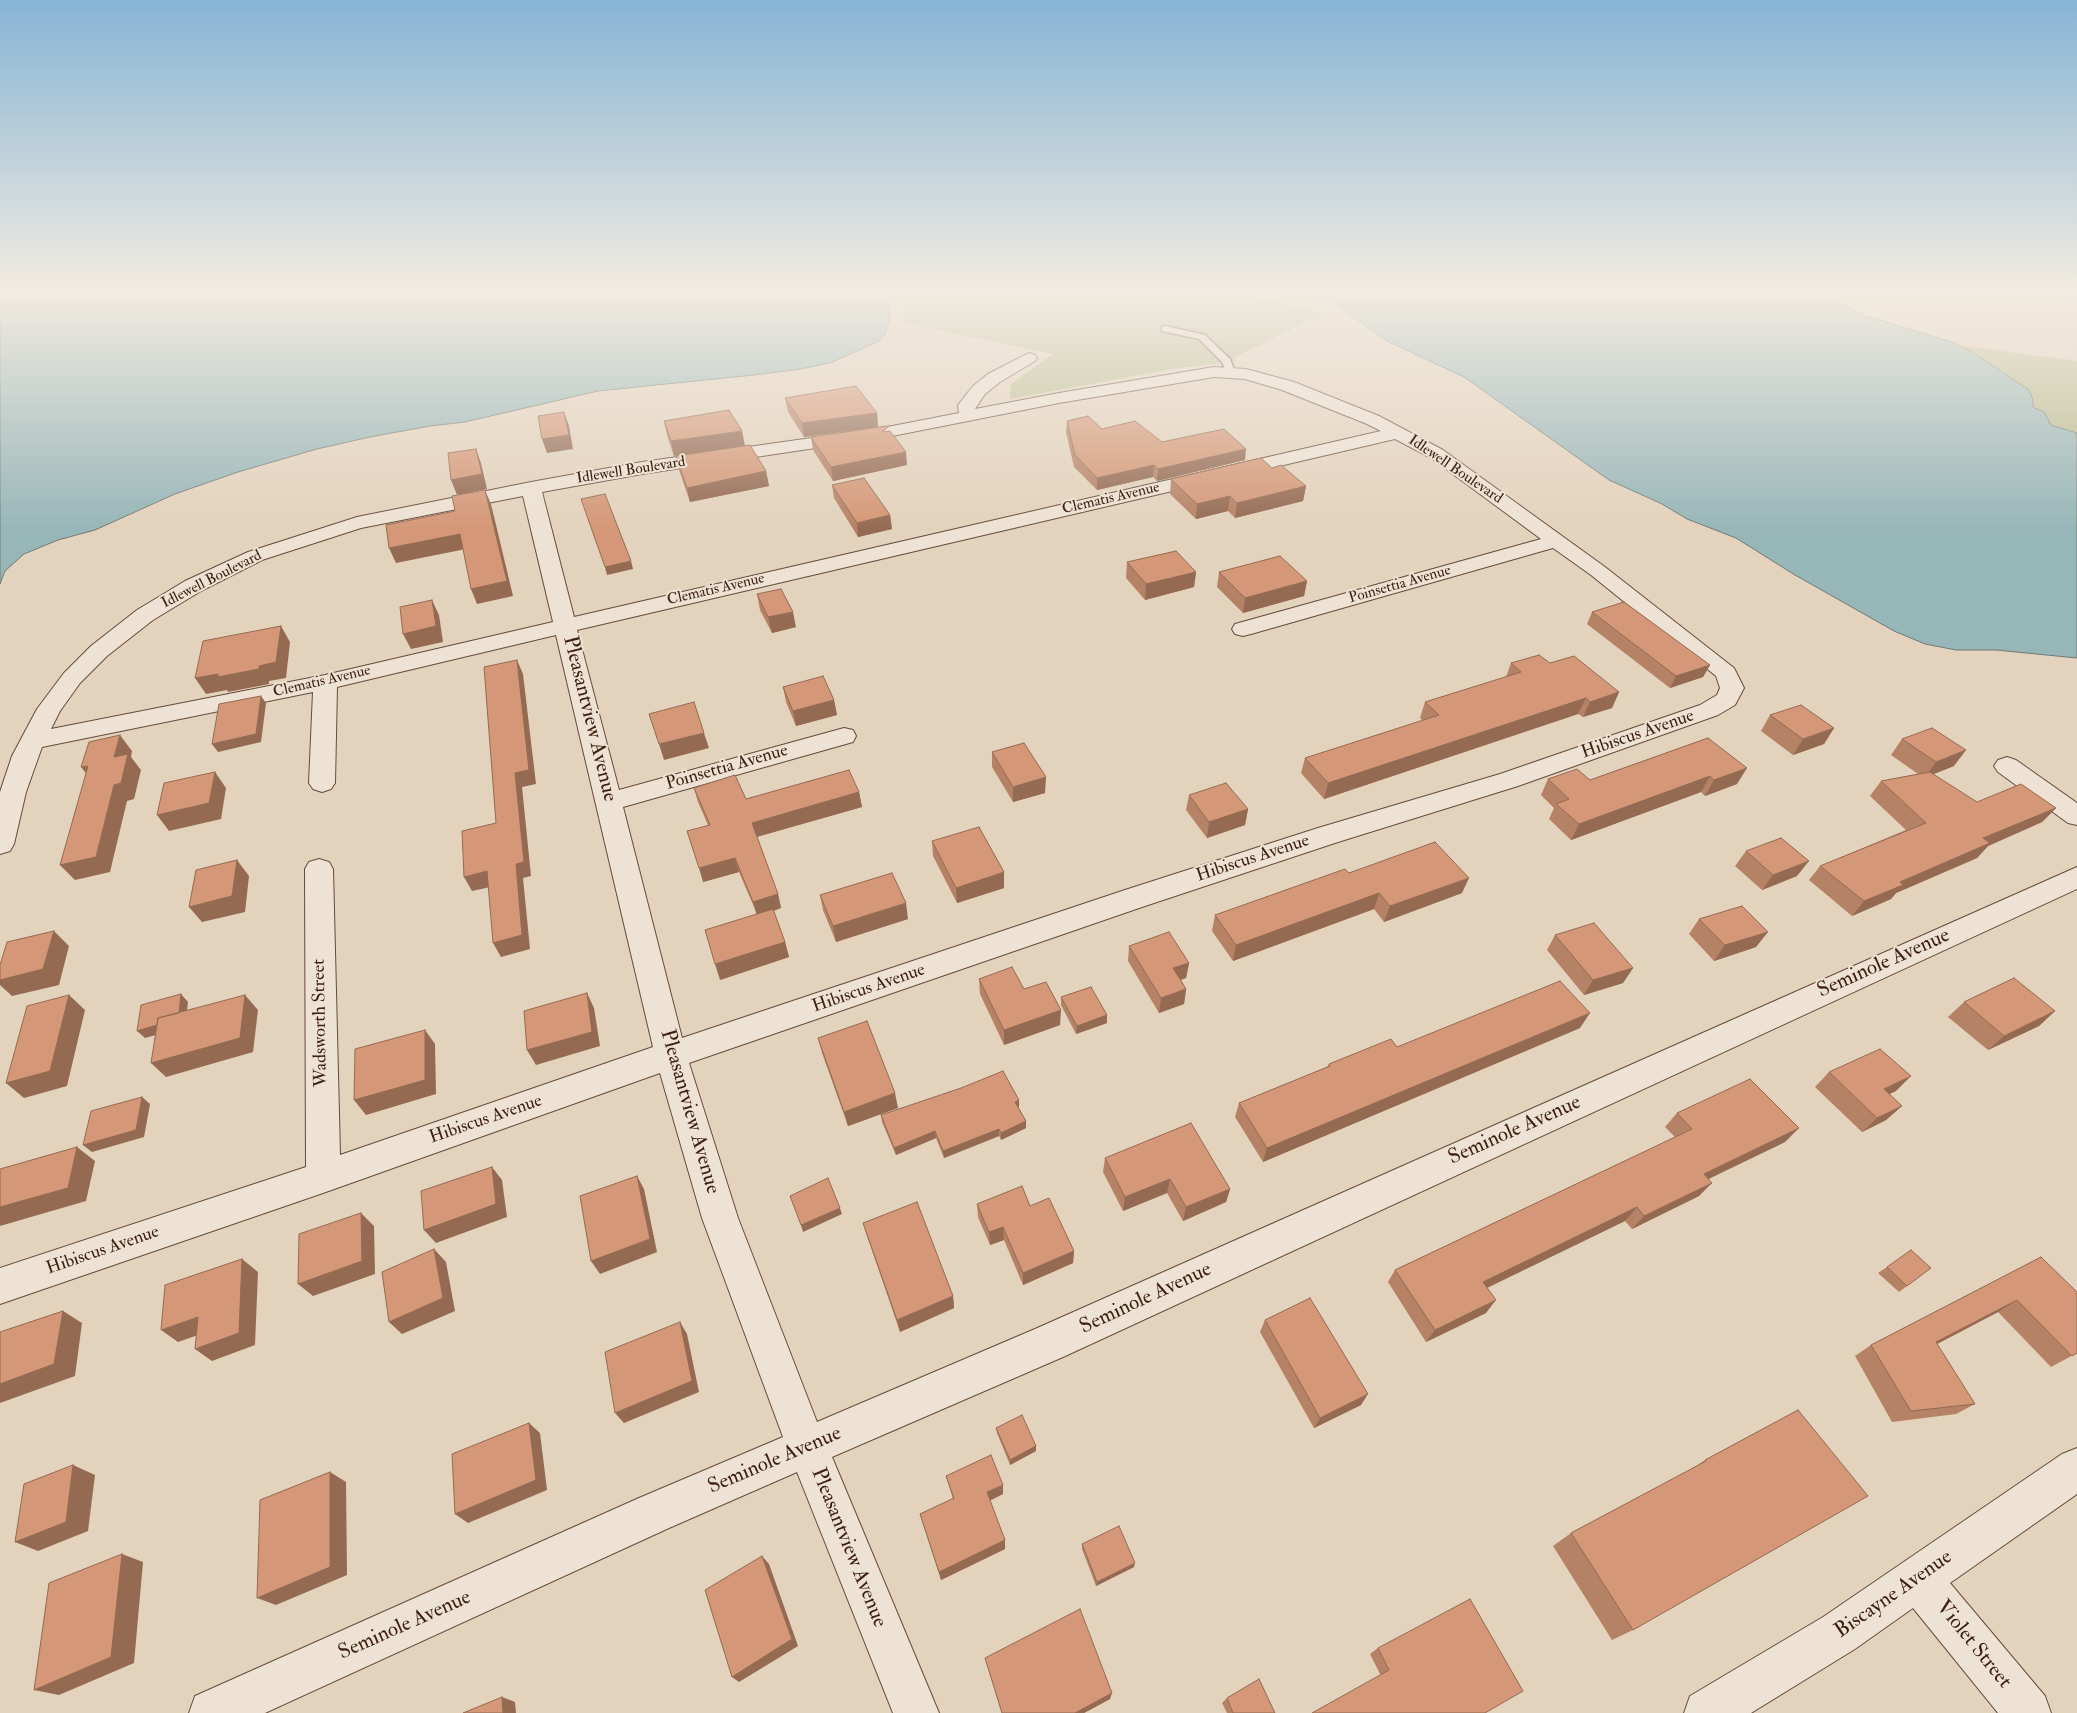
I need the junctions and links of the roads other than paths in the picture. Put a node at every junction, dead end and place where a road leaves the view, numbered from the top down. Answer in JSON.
{"nodes":[{"id":1,"x":1006,"y":371,"type":"edge"},
{"id":2,"x":1230,"y":372,"type":"joint"},
{"id":3,"x":969,"y":416,"type":"junction"},
{"id":4,"x":1398,"y":433,"type":"junction"},
{"id":5,"x":531,"y":488,"type":"junction"},
{"id":6,"x":1556,"y":541,"type":"junction"},
{"id":7,"x":566,"y":625,"type":"junction"},
{"id":8,"x":1243,"y":629,"type":"dead end"},
{"id":9,"x":325,"y":682,"type":"junction"},
{"id":10,"x":1732,"y":688,"type":"joint"},
{"id":11,"x":844,"y":736,"type":"dead end"},
{"id":12,"x":32,"y":741,"type":"junction"},
{"id":13,"x":2007,"y":766,"type":"dead end"},
{"id":14,"x":322,"y":783,"type":"dead end"},
{"id":15,"x":610,"y":802,"type":"junction"},
{"id":16,"x":2077,"y":816,"type":"edge"},
{"id":17,"x":0,"y":844,"type":"edge"},
{"id":18,"x":319,"y":869,"type":"dead end"},
{"id":19,"x":2077,"y":877,"type":"edge"},
{"id":20,"x":672,"y":1056,"type":"junction"},
{"id":21,"x":324,"y":1177,"type":"junction"},
{"id":22,"x":0,"y":1286,"type":"edge"},
{"id":23,"x":808,"y":1447,"type":"junction"},
{"id":24,"x":2077,"y":1469,"type":"edge"},
{"id":25,"x":1918,"y":1578,"type":"junction"},
{"id":26,"x":212,"y":1713,"type":"edge"},
{"id":27,"x":916,"y":1713,"type":"edge"},
{"id":28,"x":1707,"y":1713,"type":"edge"},
{"id":29,"x":2028,"y":1713,"type":"edge"}],
"edges":[{"from":1,"to":3,"type":"street"},
{"from":2,"to":3,"type":"street","name":"Idlewell Boulevard"},
{"from":2,"to":4,"type":"street","name":"Idlewell Boulevard"},
{"from":3,"to":5,"type":"street","name":"Idlewell Boulevard"},
{"from":4,"to":6,"type":"street","name":"Idlewell Boulevard"},
{"from":4,"to":7,"type":"street","name":"Clematis Avenue"},
{"from":5,"to":7,"type":"street","name":"Pleasantview Avenue"},
{"from":5,"to":12,"type":"street","name":"Idlewell Boulevard"},
{"from":6,"to":8,"type":"street","name":"Poinsettia Avenue"},
{"from":6,"to":10,"type":"street","name":"Idlewell Boulevard"},
{"from":7,"to":9,"type":"street","name":"Clematis Avenue"},
{"from":7,"to":15,"type":"street","name":"Pleasantview Avenue"},
{"from":9,"to":12,"type":"street","name":"Clematis Avenue"},
{"from":9,"to":14,"type":"street"},
{"from":10,"to":20,"type":"street","name":"Hibiscus Avenue"},
{"from":11,"to":15,"type":"street","name":"Poinsettia Avenue"},
{"from":12,"to":17,"type":"street","name":"Idlewell Boulevard"},
{"from":13,"to":16,"type":"street"},
{"from":15,"to":20,"type":"street","name":"Pleasantview Avenue"},
{"from":18,"to":21,"type":"street","name":"Wadsworth Street"},
{"from":19,"to":23,"type":"street","name":"Seminole Avenue"},
{"from":20,"to":21,"type":"street","name":"Hibiscus Avenue"},
{"from":20,"to":23,"type":"street","name":"Pleasantview Avenue"},
{"from":21,"to":22,"type":"street","name":"Hibiscus Avenue"},
{"from":23,"to":26,"type":"street","name":"Seminole Avenue"},
{"from":23,"to":27,"type":"street","name":"Pleasantview Avenue"},
{"from":24,"to":25,"type":"street","name":"Biscayne Avenue"},
{"from":25,"to":28,"type":"street","name":"Biscayne Avenue"},
{"from":25,"to":29,"type":"street","name":"Violet Street"}]}
